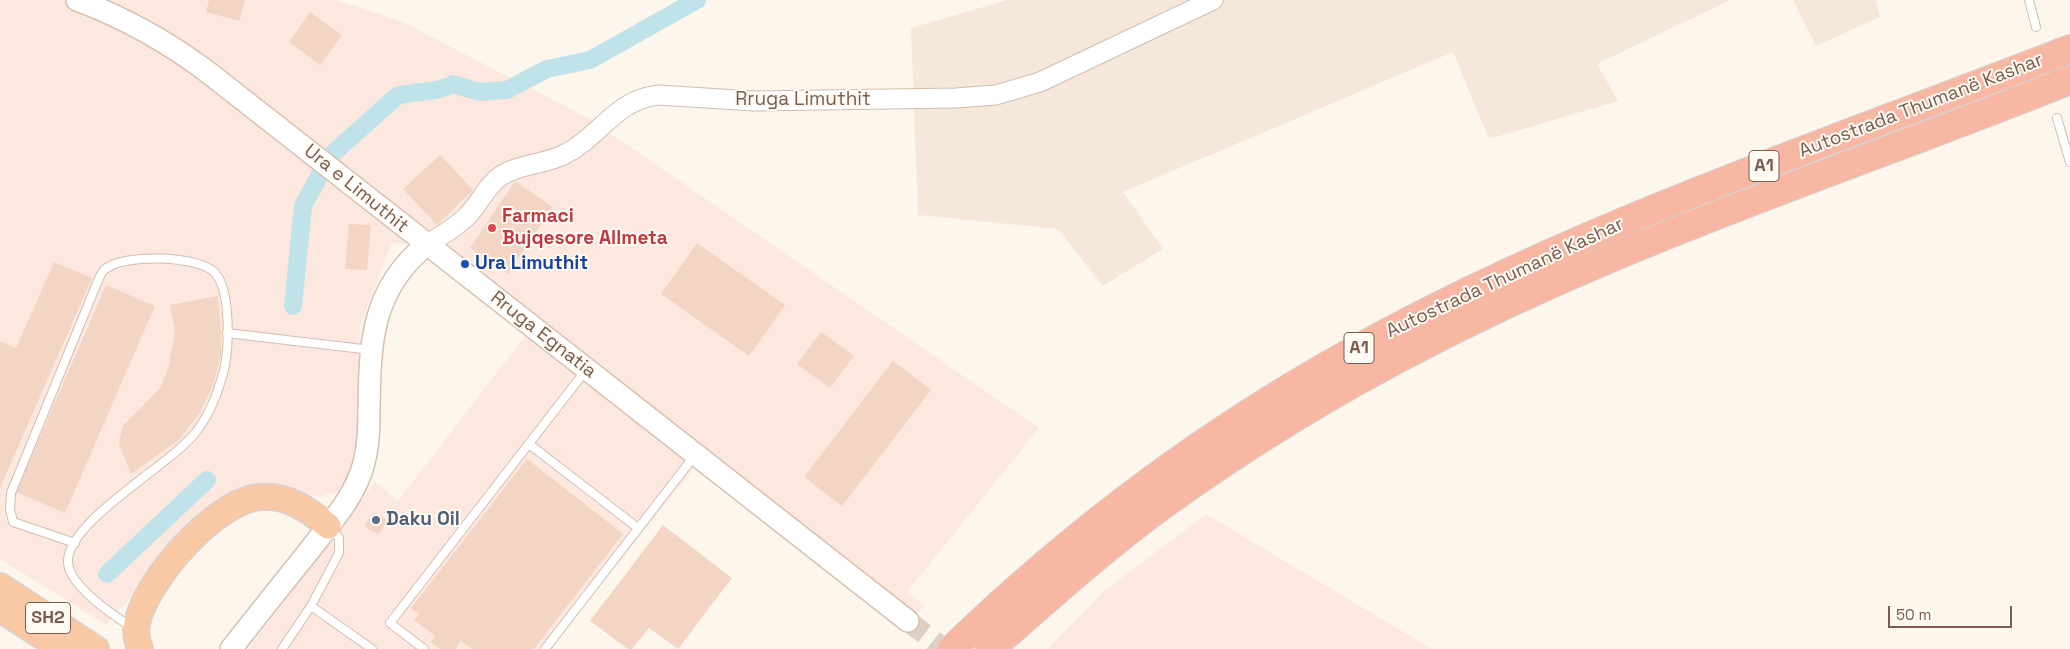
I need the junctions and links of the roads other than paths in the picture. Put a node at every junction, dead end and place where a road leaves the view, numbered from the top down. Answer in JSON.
{"nodes":[{"id":1,"x":76,"y":0,"type":"edge"},
{"id":2,"x":1213,"y":0,"type":"edge"},
{"id":3,"x":2029,"y":0,"type":"edge"},
{"id":4,"x":2036,"y":27,"type":"dead end"},
{"id":5,"x":2070,"y":49,"type":"edge"},
{"id":6,"x":2070,"y":80,"type":"edge"},
{"id":7,"x":2056,"y":118,"type":"dead end"},
{"id":8,"x":2070,"y":162,"type":"edge"},
{"id":9,"x":426,"y":245,"type":"junction"},
{"id":10,"x":227,"y":333,"type":"junction"},
{"id":11,"x":371,"y":350,"type":"junction"},
{"id":12,"x":587,"y":369,"type":"junction"},
{"id":13,"x":529,"y":444,"type":"junction"},
{"id":14,"x":696,"y":454,"type":"junction"},
{"id":15,"x":1175,"y":456,"type":"junction"},
{"id":16,"x":1211,"y":481,"type":"junction"},
{"id":17,"x":328,"y":526,"type":"junction"},
{"id":18,"x":638,"y":528,"type":"junction"},
{"id":19,"x":75,"y":543,"type":"junction"},
{"id":20,"x":0,"y":586,"type":"edge"},
{"id":21,"x":311,"y":606,"type":"junction"},
{"id":22,"x":0,"y":609,"type":"edge"},
{"id":23,"x":908,"y":620,"type":"tunnel mouth"},
{"id":24,"x":138,"y":639,"type":"edge"},
{"id":25,"x":62,"y":649,"type":"edge"},
{"id":26,"x":96,"y":649,"type":"edge"},
{"id":27,"x":232,"y":649,"type":"edge"},
{"id":28,"x":282,"y":649,"type":"edge"},
{"id":29,"x":372,"y":649,"type":"edge"},
{"id":30,"x":424,"y":649,"type":"edge"},
{"id":31,"x":545,"y":649,"type":"edge"},
{"id":32,"x":930,"y":649,"type":"edge"},
{"id":33,"x":952,"y":649,"type":"edge"},
{"id":34,"x":990,"y":649,"type":"edge"},
{"id":35,"x":1012,"y":649,"type":"edge"}],
"edges":[{"from":1,"to":9,"type":"main road","name":"Ura e Limuthit"},
{"from":2,"to":9,"type":"street","name":"Rruga Limuthit"},
{"from":3,"to":4,"type":"lane"},
{"from":5,"to":15,"type":"highway","name":"Autostrada Thumanë Kashar","number":"A1"},
{"from":6,"to":16,"type":"highway","name":"Autostrada Thumanë Kashar","number":"A1"},
{"from":7,"to":8,"type":"lane"},
{"from":9,"to":11,"type":"main road"},
{"from":9,"to":12,"type":"main road","name":"Rruga Egnatia"},
{"from":10,"to":11,"type":"lane"},
{"from":10,"to":19,"type":"lane"},
{"from":10,"to":19,"type":"lane"},
{"from":11,"to":17,"type":"main road"},
{"from":12,"to":13,"type":"lane"},
{"from":12,"to":14,"type":"main road","name":"Rruga Egnatia"},
{"from":13,"to":18,"type":"lane"},
{"from":13,"to":30,"type":"lane"},
{"from":14,"to":18,"type":"lane"},
{"from":14,"to":23,"type":"main road","name":"Rruga Egnatia"},
{"from":15,"to":32,"type":"highway"},
{"from":15,"to":33,"type":"highway","name":"Autostrada Thumanë Kashar","number":"A1"},
{"from":16,"to":34,"type":"highway","name":"Autostrada Thumanë Kashar","number":"A1"},
{"from":16,"to":35,"type":"highway"},
{"from":17,"to":21,"type":"lane"},
{"from":17,"to":24,"type":"highway"},
{"from":17,"to":27,"type":"main road"},
{"from":18,"to":31,"type":"lane"},
{"from":19,"to":24,"type":"lane"},
{"from":20,"to":26,"type":"highway","number":"SH2"},
{"from":21,"to":28,"type":"lane"},
{"from":21,"to":29,"type":"lane"},
{"from":22,"to":25,"type":"highway","number":"SH2"}]}
